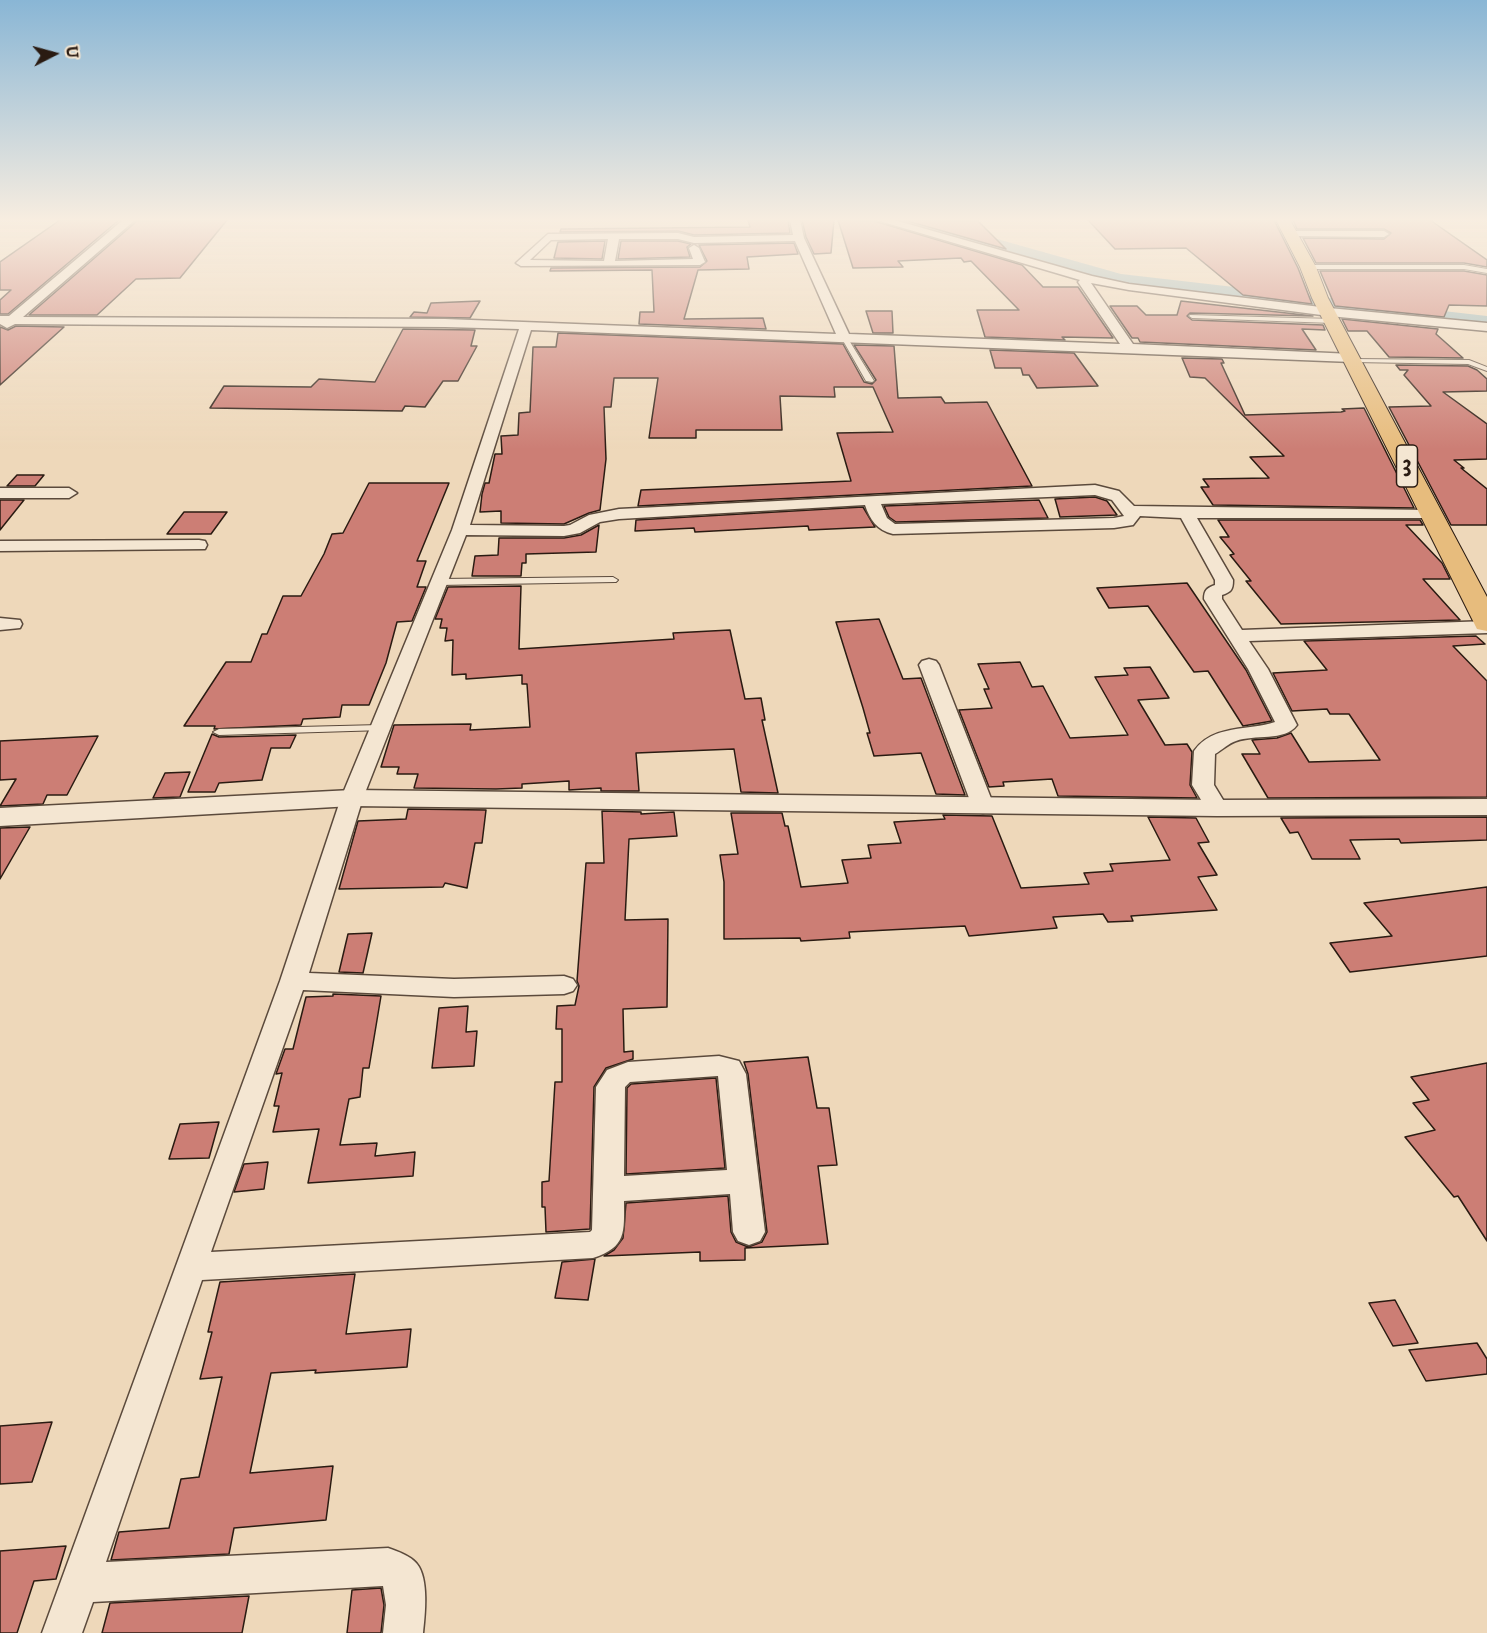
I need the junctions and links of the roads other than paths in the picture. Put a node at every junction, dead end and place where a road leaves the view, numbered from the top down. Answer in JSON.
{"nodes":[{"id":1,"x":36,"y":296,"type":"edge"},
{"id":2,"x":825,"y":296,"type":"edge"},
{"id":3,"x":1094,"y":296,"type":"edge"},
{"id":4,"x":1215,"y":296,"type":"edge"},
{"id":5,"x":1247,"y":296,"type":"edge"},
{"id":6,"x":1321,"y":296,"type":"edge"},
{"id":7,"x":1326,"y":308,"type":"junction"},
{"id":8,"x":1192,"y":316,"type":"dead end"},
{"id":9,"x":1487,"y":316,"type":"edge"},
{"id":10,"x":6,"y":320,"type":"edge"},
{"id":11,"x":526,"y":326,"type":"junction"},
{"id":12,"x":1487,"y":327,"type":"edge"},
{"id":13,"x":0,"y":331,"type":"edge"},
{"id":14,"x":844,"y":337,"type":"junction"},
{"id":15,"x":1129,"y":348,"type":"junction"},
{"id":16,"x":1353,"y":359,"type":"junction"},
{"id":17,"x":1487,"y":369,"type":"edge"},
{"id":18,"x":870,"y":381,"type":"dead end"},
{"id":19,"x":0,"y":493,"type":"edge"},
{"id":20,"x":69,"y":493,"type":"dead end"},
{"id":21,"x":871,"y":500,"type":"junction"},
{"id":22,"x":1129,"y":511,"type":"junction"},
{"id":23,"x":1186,"y":513,"type":"junction"},
{"id":24,"x":1432,"y":515,"type":"junction"},
{"id":25,"x":460,"y":530,"type":"junction"},
{"id":26,"x":199,"y":545,"type":"dead end"},
{"id":27,"x":0,"y":546,"type":"edge"},
{"id":28,"x":613,"y":580,"type":"dead end"},
{"id":29,"x":439,"y":582,"type":"junction"},
{"id":30,"x":1487,"y":625,"type":"edge"},
{"id":31,"x":1237,"y":636,"type":"junction"},
{"id":32,"x":928,"y":665,"type":"dead end"},
{"id":33,"x":380,"y":728,"type":"junction"},
{"id":34,"x":219,"y":732,"type":"dead end"},
{"id":35,"x":352,"y":798,"type":"junction"},
{"id":36,"x":983,"y":806,"type":"junction"},
{"id":37,"x":1487,"y":807,"type":"edge"},
{"id":38,"x":1217,"y":808,"type":"junction"},
{"id":39,"x":0,"y":817,"type":"edge"},
{"id":40,"x":293,"y":981,"type":"junction"},
{"id":41,"x":564,"y":985,"type":"dead end"},
{"id":42,"x":744,"y":1181,"type":"junction"},
{"id":43,"x":610,"y":1189,"type":"junction"},
{"id":44,"x":749,"y":1232,"type":"dead end"},
{"id":45,"x":190,"y":1267,"type":"junction"},
{"id":46,"x":79,"y":1583,"type":"junction"},
{"id":47,"x":62,"y":1633,"type":"edge"},
{"id":48,"x":403,"y":1633,"type":"edge"}],
"edges":[{"from":1,"to":10,"type":"street"},
{"from":2,"to":14,"type":"street"},
{"from":3,"to":15,"type":"street"},
{"from":4,"to":7,"type":"street"},
{"from":5,"to":7,"type":"street"},
{"from":6,"to":7,"type":"highway"},
{"from":7,"to":8,"type":"lane"},
{"from":7,"to":9,"type":"street"},
{"from":7,"to":12,"type":"street"},
{"from":7,"to":16,"type":"highway","number":"3"},
{"from":10,"to":11,"type":"street"},
{"from":10,"to":13,"type":"street"},
{"from":11,"to":14,"type":"street"},
{"from":11,"to":25,"type":"street"},
{"from":14,"to":15,"type":"street"},
{"from":14,"to":18,"type":"lane"},
{"from":15,"to":16,"type":"street"},
{"from":16,"to":17,"type":"lane"},
{"from":16,"to":24,"type":"highway","number":"3"},
{"from":19,"to":20,"type":"street"},
{"from":21,"to":22,"type":"street"},
{"from":21,"to":22,"type":"street"},
{"from":21,"to":25,"type":"street"},
{"from":22,"to":23,"type":"street"},
{"from":23,"to":24,"type":"street"},
{"from":23,"to":31,"type":"street"},
{"from":24,"to":30,"type":"highway","number":"3"},
{"from":25,"to":29,"type":"street"},
{"from":26,"to":27,"type":"street"},
{"from":28,"to":29,"type":"lane"},
{"from":29,"to":33,"type":"street"},
{"from":30,"to":31,"type":"street"},
{"from":31,"to":38,"type":"street"},
{"from":32,"to":36,"type":"street"},
{"from":33,"to":34,"type":"lane"},
{"from":33,"to":35,"type":"street"},
{"from":35,"to":36,"type":"street"},
{"from":35,"to":39,"type":"street"},
{"from":35,"to":40,"type":"street"},
{"from":36,"to":38,"type":"street"},
{"from":37,"to":38,"type":"street"},
{"from":40,"to":41,"type":"street"},
{"from":40,"to":45,"type":"street"},
{"from":42,"to":43,"type":"street"},
{"from":42,"to":43,"type":"street"},
{"from":42,"to":44,"type":"street"},
{"from":43,"to":45,"type":"street"},
{"from":45,"to":46,"type":"street"},
{"from":46,"to":47,"type":"street"},
{"from":46,"to":48,"type":"street"}]}
